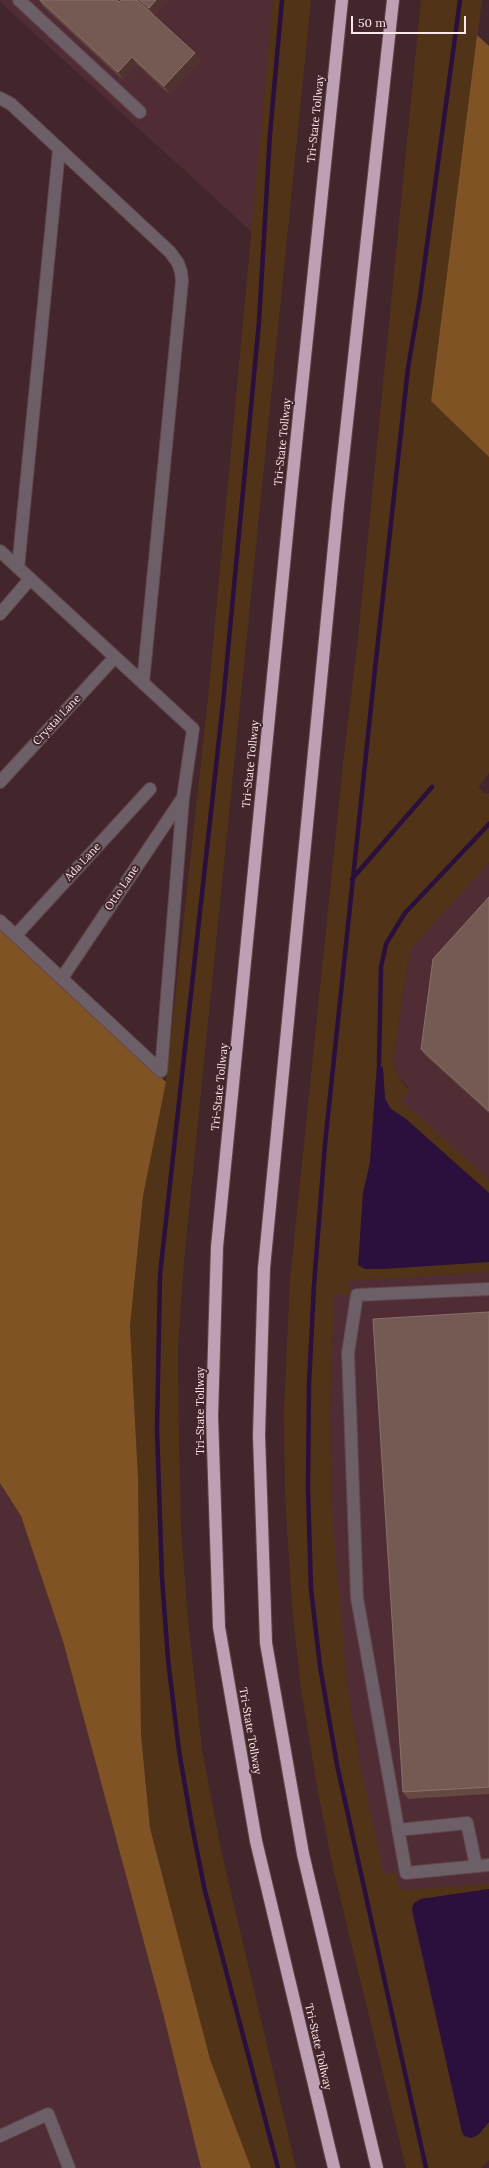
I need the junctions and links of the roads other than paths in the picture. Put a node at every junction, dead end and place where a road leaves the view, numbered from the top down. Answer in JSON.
{"nodes":[{"id":1,"x":342,"y":0,"type":"edge"},
{"id":2,"x":392,"y":0,"type":"edge"},
{"id":3,"x":20,"y":1,"type":"edge"},
{"id":4,"x":0,"y":98,"type":"edge"},
{"id":5,"x":140,"y":112,"type":"dead end"},
{"id":6,"x":59,"y":150,"type":"junction"},
{"id":7,"x":0,"y":551,"type":"edge"},
{"id":8,"x":18,"y":568,"type":"junction"},
{"id":9,"x":30,"y":579,"type":"junction"},
{"id":10,"x":0,"y":614,"type":"edge"},
{"id":11,"x":115,"y":657,"type":"junction"},
{"id":12,"x":143,"y":683,"type":"junction"},
{"id":13,"x":0,"y":782,"type":"edge"},
{"id":14,"x":150,"y":789,"type":"dead end"},
{"id":15,"x":183,"y":798,"type":"junction"},
{"id":16,"x":0,"y":920,"type":"edge"},
{"id":17,"x":16,"y":935,"type":"junction"},
{"id":18,"x":62,"y":978,"type":"junction"},
{"id":19,"x":489,"y":1289,"type":"edge"},
{"id":20,"x":398,"y":1830,"type":"junction"},
{"id":21,"x":489,"y":1865,"type":"edge"},
{"id":22,"x":476,"y":1866,"type":"junction"},
{"id":23,"x":0,"y":2136,"type":"edge"},
{"id":24,"x":70,"y":2168,"type":"edge"},
{"id":25,"x":334,"y":2168,"type":"edge"},
{"id":26,"x":377,"y":2168,"type":"edge"}],
"edges":[{"from":1,"to":25,"type":"highway","name":"Tri-State Tollway"},
{"from":2,"to":26,"type":"highway"},
{"from":3,"to":5,"type":"lane"},
{"from":4,"to":6,"type":"lane"},
{"from":6,"to":8,"type":"lane"},
{"from":6,"to":12,"type":"lane"},
{"from":7,"to":8,"type":"lane"},
{"from":8,"to":9,"type":"lane"},
{"from":9,"to":10,"type":"lane"},
{"from":9,"to":11,"type":"lane"},
{"from":11,"to":12,"type":"lane"},
{"from":11,"to":13,"type":"lane","name":"Crystal Lane"},
{"from":12,"to":15,"type":"lane"},
{"from":14,"to":17,"type":"lane","name":"Ada Lane"},
{"from":15,"to":18,"type":"lane","name":"Otto Lane"},
{"from":15,"to":18,"type":"lane"},
{"from":16,"to":17,"type":"lane"},
{"from":17,"to":18,"type":"lane"},
{"from":19,"to":20,"type":"lane"},
{"from":20,"to":22,"type":"lane"},
{"from":20,"to":22,"type":"lane"},
{"from":21,"to":22,"type":"lane"},
{"from":23,"to":24,"type":"lane"}]}
